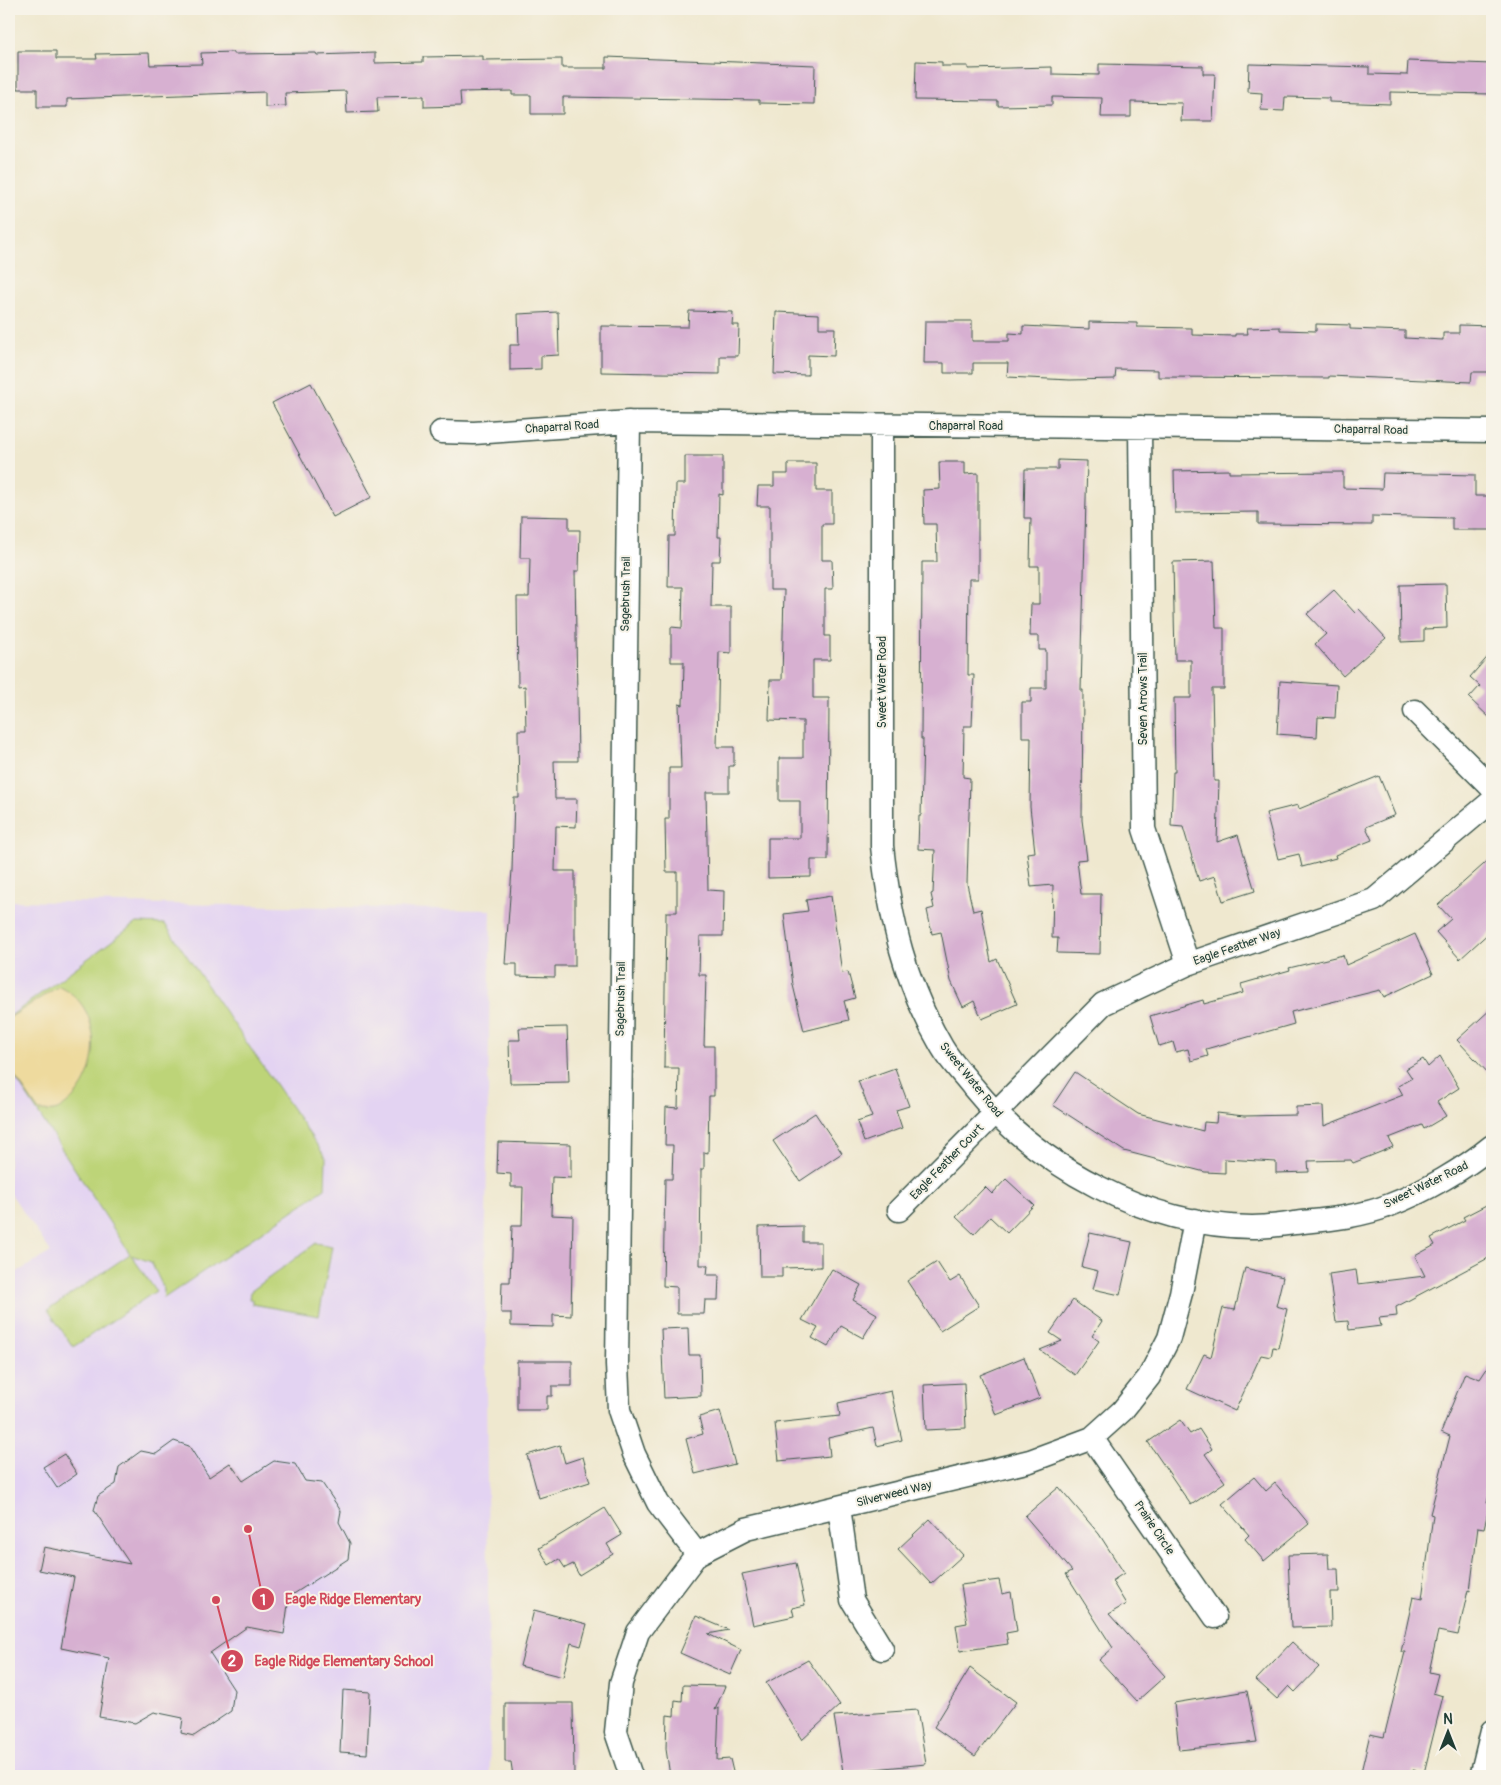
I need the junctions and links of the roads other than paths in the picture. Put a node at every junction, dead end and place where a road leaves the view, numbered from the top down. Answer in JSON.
{"nodes":[{"id":1,"x":629,"y":422,"type":"junction"},
{"id":2,"x":882,"y":425,"type":"junction"},
{"id":3,"x":1140,"y":427,"type":"junction"},
{"id":4,"x":1492,"y":431,"type":"edge"},
{"id":5,"x":441,"y":432,"type":"dead end"},
{"id":6,"x":1415,"y":711,"type":"dead end"},
{"id":7,"x":1492,"y":788,"type":"edge"},
{"id":8,"x":1492,"y":801,"type":"edge"},
{"id":9,"x":1188,"y":964,"type":"junction"},
{"id":10,"x":994,"y":1113,"type":"junction"},
{"id":11,"x":1492,"y":1146,"type":"edge"},
{"id":12,"x":899,"y":1210,"type":"dead end"},
{"id":13,"x":1194,"y":1220,"type":"junction"},
{"id":14,"x":1092,"y":1438,"type":"junction"},
{"id":15,"x":839,"y":1507,"type":"junction"},
{"id":16,"x":697,"y":1554,"type":"junction"},
{"id":17,"x":1214,"y":1617,"type":"dead end"},
{"id":18,"x":882,"y":1649,"type":"dead end"},
{"id":19,"x":1492,"y":1731,"type":"edge"},
{"id":20,"x":631,"y":1776,"type":"edge"},
{"id":21,"x":1481,"y":1776,"type":"edge"}],
"edges":[{"from":1,"to":2,"type":"street","name":"Chaparral Road"},
{"from":1,"to":5,"type":"street","name":"Chaparral Road"},
{"from":1,"to":16,"type":"street","name":"Sagebrush Trail"},
{"from":2,"to":3,"type":"street","name":"Chaparral Road"},
{"from":2,"to":10,"type":"street","name":"Sweet Water Road"},
{"from":3,"to":4,"type":"street","name":"Chaparral Road"},
{"from":3,"to":9,"type":"street","name":"Seven Arrows Trail"},
{"from":6,"to":7,"type":"street"},
{"from":8,"to":9,"type":"street","name":"Eagle Feather Way"},
{"from":9,"to":10,"type":"street","name":"Eagle Feather Way"},
{"from":10,"to":12,"type":"street","name":"Eagle Feather Court"},
{"from":10,"to":13,"type":"street","name":"Sweet Water Road"},
{"from":11,"to":13,"type":"street","name":"Sweet Water Road"},
{"from":13,"to":14,"type":"street","name":"Silverweed Way"},
{"from":14,"to":15,"type":"street","name":"Silverweed Way"},
{"from":14,"to":17,"type":"street","name":"Prairie Circle"},
{"from":15,"to":16,"type":"street","name":"Silverweed Way"},
{"from":15,"to":18,"type":"street"},
{"from":16,"to":20,"type":"street","name":"Silverweed Way"},
{"from":19,"to":21,"type":"street"}]}
